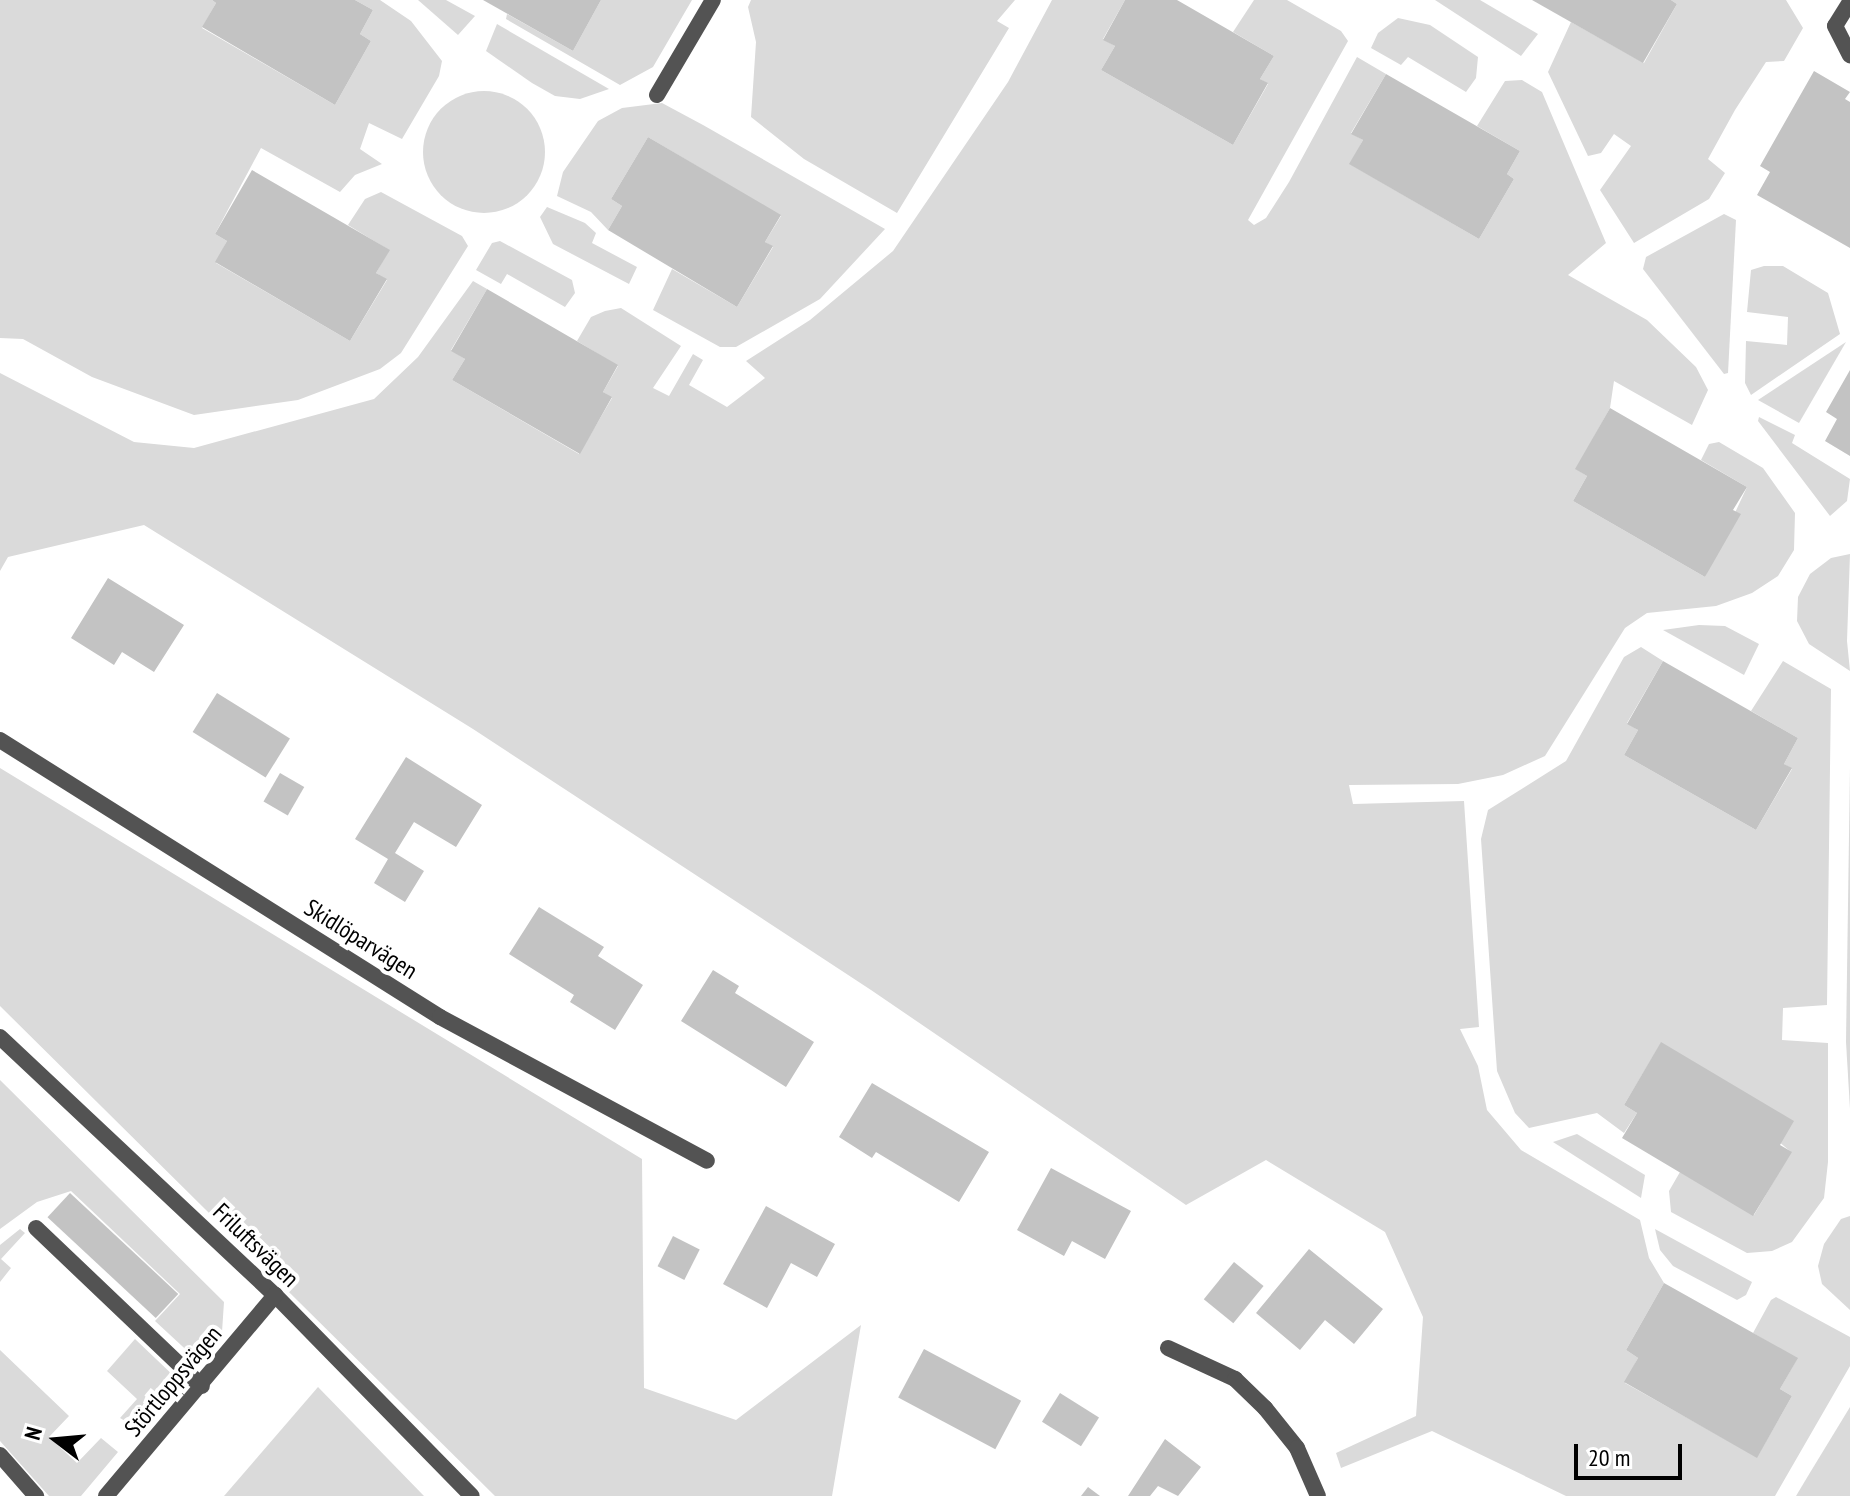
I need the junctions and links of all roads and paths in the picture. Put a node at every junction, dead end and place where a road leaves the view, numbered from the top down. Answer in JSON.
{"nodes":[{"id":1,"x":713,"y":0,"type":"edge"},
{"id":2,"x":1850,"y":2,"type":"edge"},
{"id":3,"x":1850,"y":55,"type":"edge"},
{"id":4,"x":657,"y":95,"type":"dead end"},
{"id":5,"x":0,"y":740,"type":"edge"},
{"id":6,"x":0,"y":1037,"type":"edge"},
{"id":7,"x":707,"y":1161,"type":"dead end"},
{"id":8,"x":36,"y":1228,"type":"dead end"},
{"id":9,"x":275,"y":1295,"type":"junction"},
{"id":10,"x":1168,"y":1348,"type":"dead end"},
{"id":11,"x":202,"y":1386,"type":"junction"},
{"id":12,"x":0,"y":1455,"type":"edge"},
{"id":13,"x":36,"y":1496,"type":"edge"},
{"id":14,"x":106,"y":1496,"type":"edge"},
{"id":15,"x":472,"y":1496,"type":"edge"},
{"id":16,"x":1318,"y":1496,"type":"edge"}],
"edges":[{"from":1,"to":4,"type":"street"},
{"from":2,"to":3,"type":"street"},
{"from":5,"to":7,"type":"street","name":"Skidlöparvägen"},
{"from":6,"to":9,"type":"street","name":"Friluftsvägen"},
{"from":8,"to":11,"type":"street"},
{"from":9,"to":11,"type":"street","name":"Störtloppsvägen"},
{"from":9,"to":15,"type":"street","name":"Friluftsvägen"},
{"from":10,"to":16,"type":"street"},
{"from":11,"to":14,"type":"street","name":"Störtloppsvägen"},
{"from":12,"to":13,"type":"street"}]}
